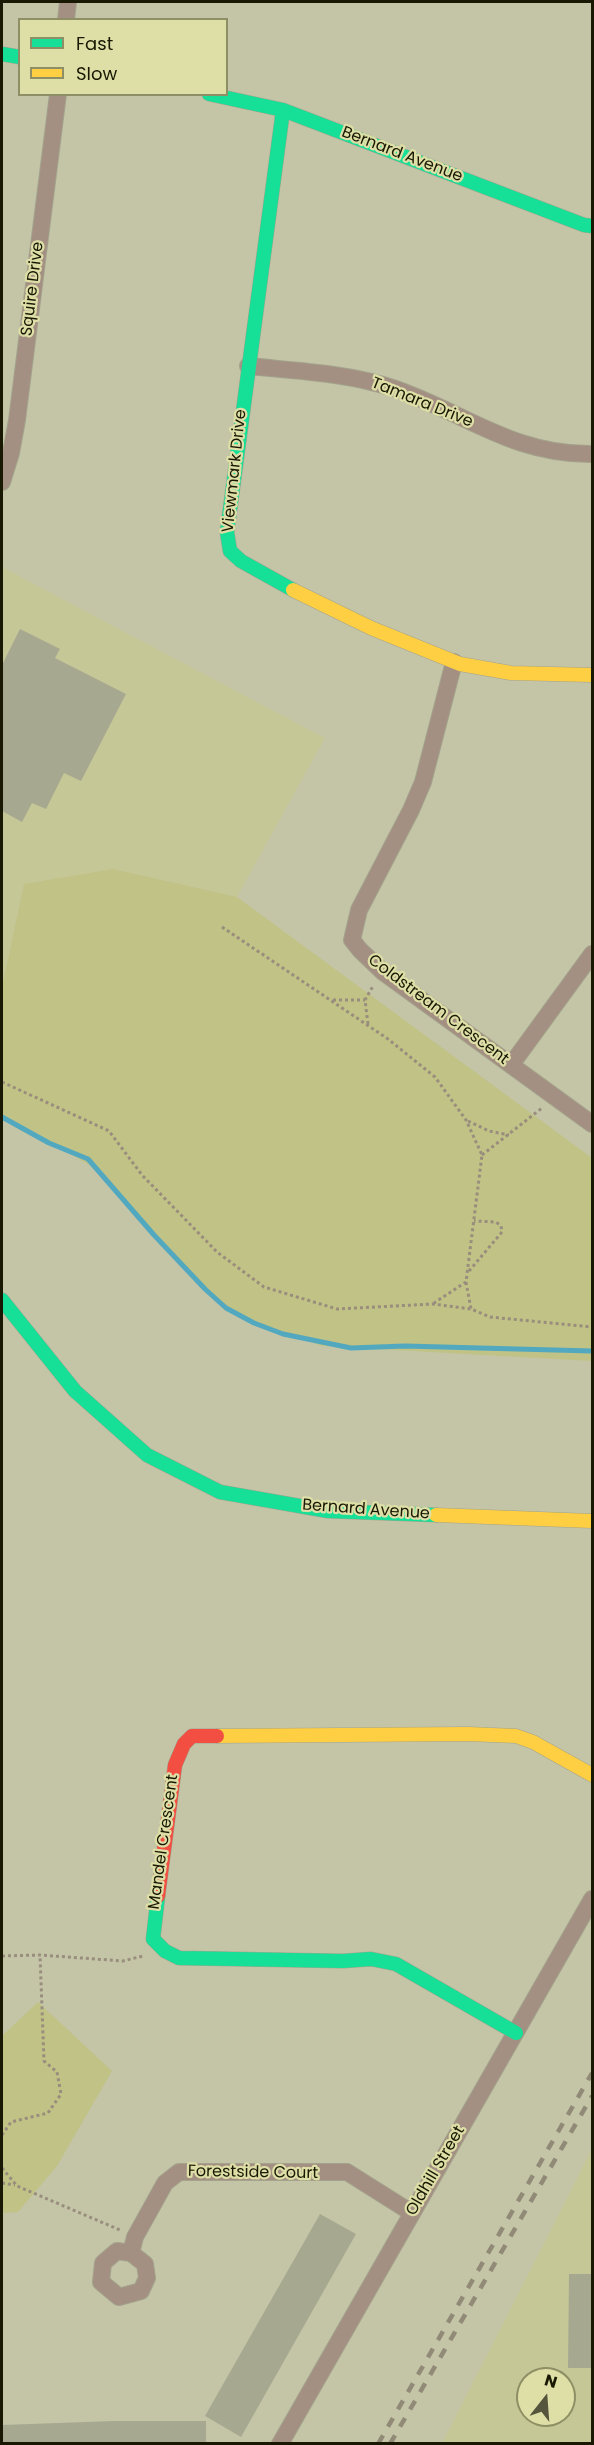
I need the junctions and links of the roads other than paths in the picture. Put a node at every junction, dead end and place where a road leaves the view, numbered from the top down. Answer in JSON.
{"nodes":[{"id":1,"x":68,"y":2,"type":"edge"},
{"id":2,"x":66,"y":18,"type":"edge"},
{"id":3,"x":2,"y":54,"type":"edge"},
{"id":4,"x":18,"y":57,"type":"edge"},
{"id":5,"x":58,"y":96,"type":"edge"},
{"id":6,"x":218,"y":96,"type":"edge"},
{"id":7,"x":283,"y":110,"type":"junction"},
{"id":8,"x":592,"y":226,"type":"edge"},
{"id":9,"x":248,"y":366,"type":"junction"},
{"id":10,"x":592,"y":454,"type":"edge"},
{"id":11,"x":2,"y":482,"type":"edge"},
{"id":12,"x":454,"y":662,"type":"junction"},
{"id":13,"x":592,"y":675,"type":"edge"},
{"id":14,"x":592,"y":954,"type":"edge"},
{"id":15,"x":511,"y":1065,"type":"junction"},
{"id":16,"x":592,"y":1124,"type":"edge"},
{"id":17,"x":2,"y":1300,"type":"edge"},
{"id":18,"x":592,"y":1521,"type":"edge"},
{"id":19,"x":592,"y":1775,"type":"edge"},
{"id":20,"x":592,"y":1899,"type":"edge"},
{"id":21,"x":516,"y":2033,"type":"junction"},
{"id":22,"x":412,"y":2213,"type":"junction"},
{"id":23,"x":133,"y":2245,"type":"road end"},
{"id":24,"x":280,"y":2444,"type":"edge"}],
"edges":[{"from":1,"to":2,"type":"street"},
{"from":3,"to":4,"type":"street"},
{"from":5,"to":11,"type":"street","name":"Squire Drive"},
{"from":6,"to":7,"type":"street","name":"Bernard Avenue"},
{"from":7,"to":8,"type":"street","name":"Bernard Avenue"},
{"from":7,"to":9,"type":"street","name":"Viewmark Drive"},
{"from":9,"to":10,"type":"street","name":"Tamara Drive"},
{"from":9,"to":12,"type":"street","name":"Viewmark Drive"},
{"from":12,"to":13,"type":"street","name":"Viewmark Drive"},
{"from":12,"to":15,"type":"street","name":"Coldstream Crescent"},
{"from":14,"to":15,"type":"street"},
{"from":15,"to":16,"type":"street","name":"Coldstream Crescent"},
{"from":17,"to":18,"type":"street","name":"Bernard Avenue"},
{"from":19,"to":21,"type":"street","name":"Mandel Crescent"},
{"from":20,"to":21,"type":"street","name":"Oldhill Street"},
{"from":21,"to":22,"type":"street","name":"Oldhill Street"},
{"from":22,"to":23,"type":"street","name":"Forestside Court"},
{"from":22,"to":24,"type":"street","name":"Oldhill Street"}]}
